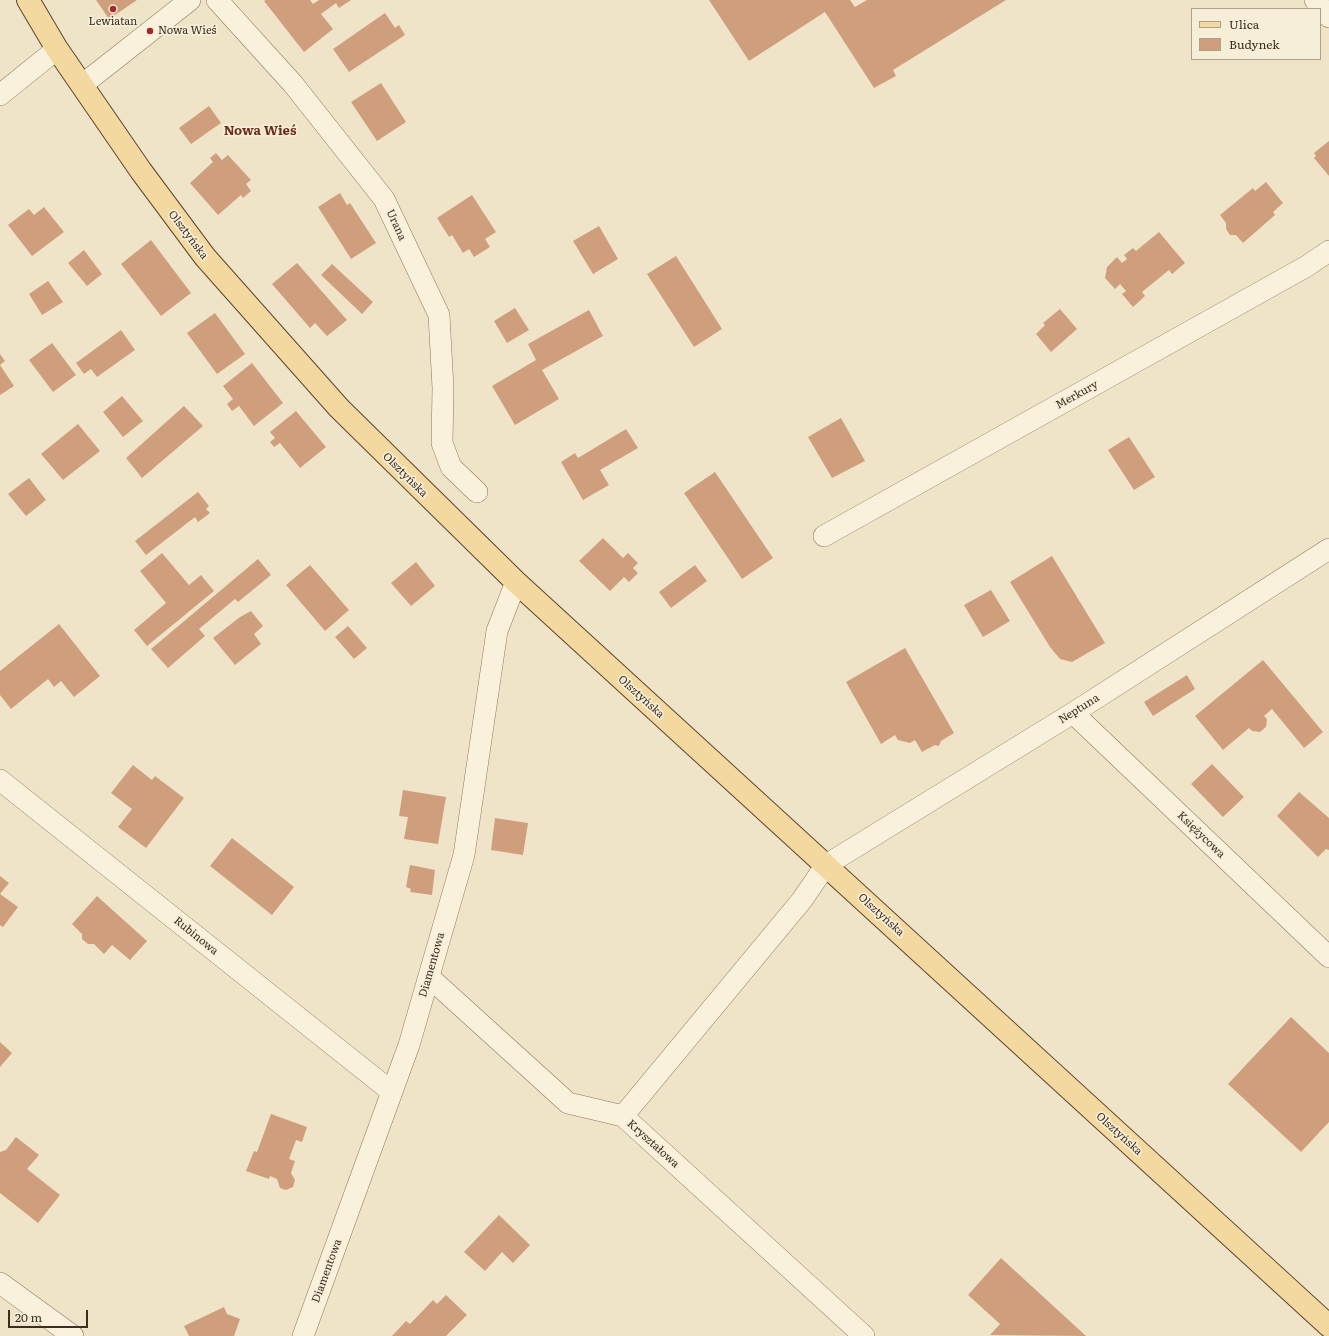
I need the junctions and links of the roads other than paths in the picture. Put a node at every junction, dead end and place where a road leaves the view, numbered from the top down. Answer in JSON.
{"nodes":[{"id":1,"x":28,"y":0,"type":"edge"},
{"id":2,"x":190,"y":0,"type":"edge"},
{"id":3,"x":217,"y":0,"type":"edge"},
{"id":4,"x":1315,"y":0,"type":"edge"},
{"id":5,"x":1329,"y":17,"type":"edge"},
{"id":6,"x":57,"y":49,"type":"junction"},
{"id":7,"x":82,"y":85,"type":"junction"},
{"id":8,"x":0,"y":95,"type":"edge"},
{"id":9,"x":1329,"y":251,"type":"edge"},
{"id":10,"x":477,"y":492,"type":"dead end"},
{"id":11,"x":824,"y":536,"type":"dead end"},
{"id":12,"x":1329,"y":549,"type":"edge"},
{"id":13,"x":516,"y":582,"type":"junction"},
{"id":14,"x":1072,"y":713,"type":"junction"},
{"id":15,"x":0,"y":780,"type":"edge"},
{"id":16,"x":826,"y":865,"type":"junction"},
{"id":17,"x":1329,"y":957,"type":"edge"},
{"id":18,"x":429,"y":977,"type":"junction"},
{"id":19,"x":392,"y":1092,"type":"junction"},
{"id":20,"x":623,"y":1116,"type":"junction"},
{"id":21,"x":0,"y":1283,"type":"edge"},
{"id":22,"x":1329,"y":1326,"type":"edge"},
{"id":23,"x":73,"y":1336,"type":"edge"},
{"id":24,"x":303,"y":1336,"type":"edge"},
{"id":25,"x":864,"y":1336,"type":"edge"}],
"edges":[{"from":1,"to":6,"type":"main road","name":"Olsztyńska"},
{"from":2,"to":7,"type":"street"},
{"from":3,"to":10,"type":"street","name":"Urana"},
{"from":4,"to":5,"type":"street"},
{"from":6,"to":7,"type":"main road","name":"Olsztyńska"},
{"from":6,"to":8,"type":"street"},
{"from":7,"to":13,"type":"main road","name":"Olsztyńska"},
{"from":9,"to":11,"type":"street","name":"Merkury"},
{"from":12,"to":14,"type":"street","name":"Neptuna"},
{"from":13,"to":16,"type":"main road","name":"Olsztyńska"},
{"from":13,"to":18,"type":"street","name":"Diamentowa"},
{"from":14,"to":16,"type":"street","name":"Neptuna"},
{"from":14,"to":17,"type":"street","name":"Księżycowa"},
{"from":15,"to":19,"type":"street","name":"Rubinowa"},
{"from":16,"to":20,"type":"street"},
{"from":16,"to":22,"type":"main road","name":"Olsztyńska"},
{"from":18,"to":19,"type":"street","name":"Diamentowa"},
{"from":18,"to":20,"type":"street","name":"Kryształowa"},
{"from":19,"to":24,"type":"street","name":"Diamentowa"},
{"from":20,"to":25,"type":"street","name":"Kryształowa"},
{"from":21,"to":23,"type":"street"}]}
